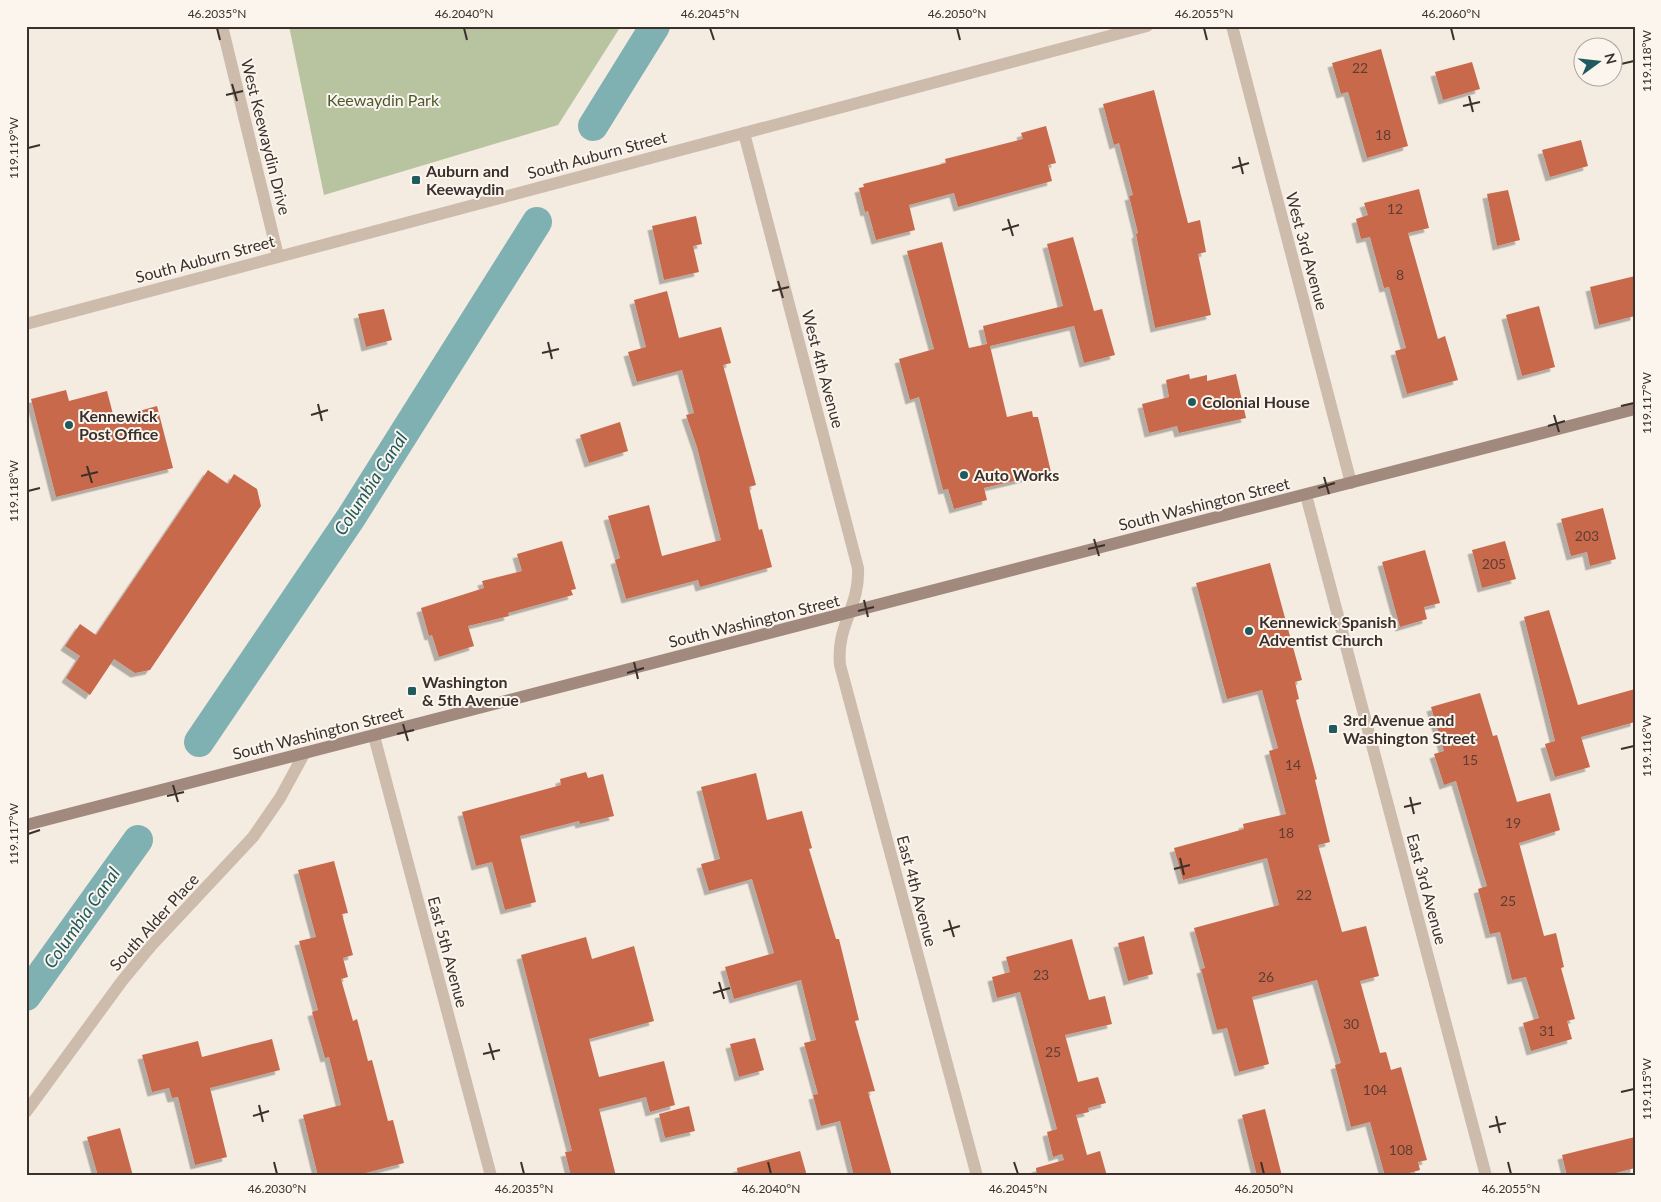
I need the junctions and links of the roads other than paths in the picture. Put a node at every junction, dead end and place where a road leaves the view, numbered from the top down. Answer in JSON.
{"nodes":[{"id":1,"x":222,"y":26,"type":"edge"},
{"id":2,"x":1147,"y":26,"type":"edge"},
{"id":3,"x":1232,"y":26,"type":"edge"},
{"id":4,"x":744,"y":133,"type":"junction"},
{"id":5,"x":278,"y":256,"type":"junction"},
{"id":6,"x":26,"y":324,"type":"edge"},
{"id":7,"x":1635,"y":409,"type":"edge"},
{"id":8,"x":1351,"y":483,"type":"junction"},
{"id":9,"x":1306,"y":495,"type":"junction"},
{"id":10,"x":848,"y":614,"type":"junction"},
{"id":11,"x":374,"y":736,"type":"junction"},
{"id":12,"x":304,"y":754,"type":"junction"},
{"id":13,"x":26,"y":826,"type":"edge"},
{"id":14,"x":26,"y":1112,"type":"edge"},
{"id":15,"x":492,"y":1176,"type":"edge"},
{"id":16,"x":976,"y":1176,"type":"edge"},
{"id":17,"x":1486,"y":1176,"type":"edge"}],
"edges":[{"from":1,"to":5,"type":"street","name":"West Keewaydin Drive"},
{"from":2,"to":4,"type":"street","name":"South Auburn Street"},
{"from":3,"to":8,"type":"street","name":"West 3rd Avenue"},
{"from":4,"to":5,"type":"street","name":"South Auburn Street"},
{"from":4,"to":10,"type":"street","name":"West 4th Avenue"},
{"from":5,"to":6,"type":"street","name":"South Auburn Street"},
{"from":7,"to":8,"type":"main road","name":"South Washington Street"},
{"from":8,"to":9,"type":"main road","name":"South Washington Street"},
{"from":9,"to":10,"type":"main road","name":"South Washington Street"},
{"from":9,"to":17,"type":"street","name":"East 3rd Avenue"},
{"from":10,"to":11,"type":"main road","name":"South Washington Street"},
{"from":10,"to":16,"type":"street","name":"East 4th Avenue"},
{"from":11,"to":12,"type":"main road","name":"South Washington Street"},
{"from":11,"to":15,"type":"street","name":"East 5th Avenue"},
{"from":12,"to":13,"type":"main road","name":"South Washington Street"},
{"from":12,"to":14,"type":"street","name":"South Alder Place"}]}
